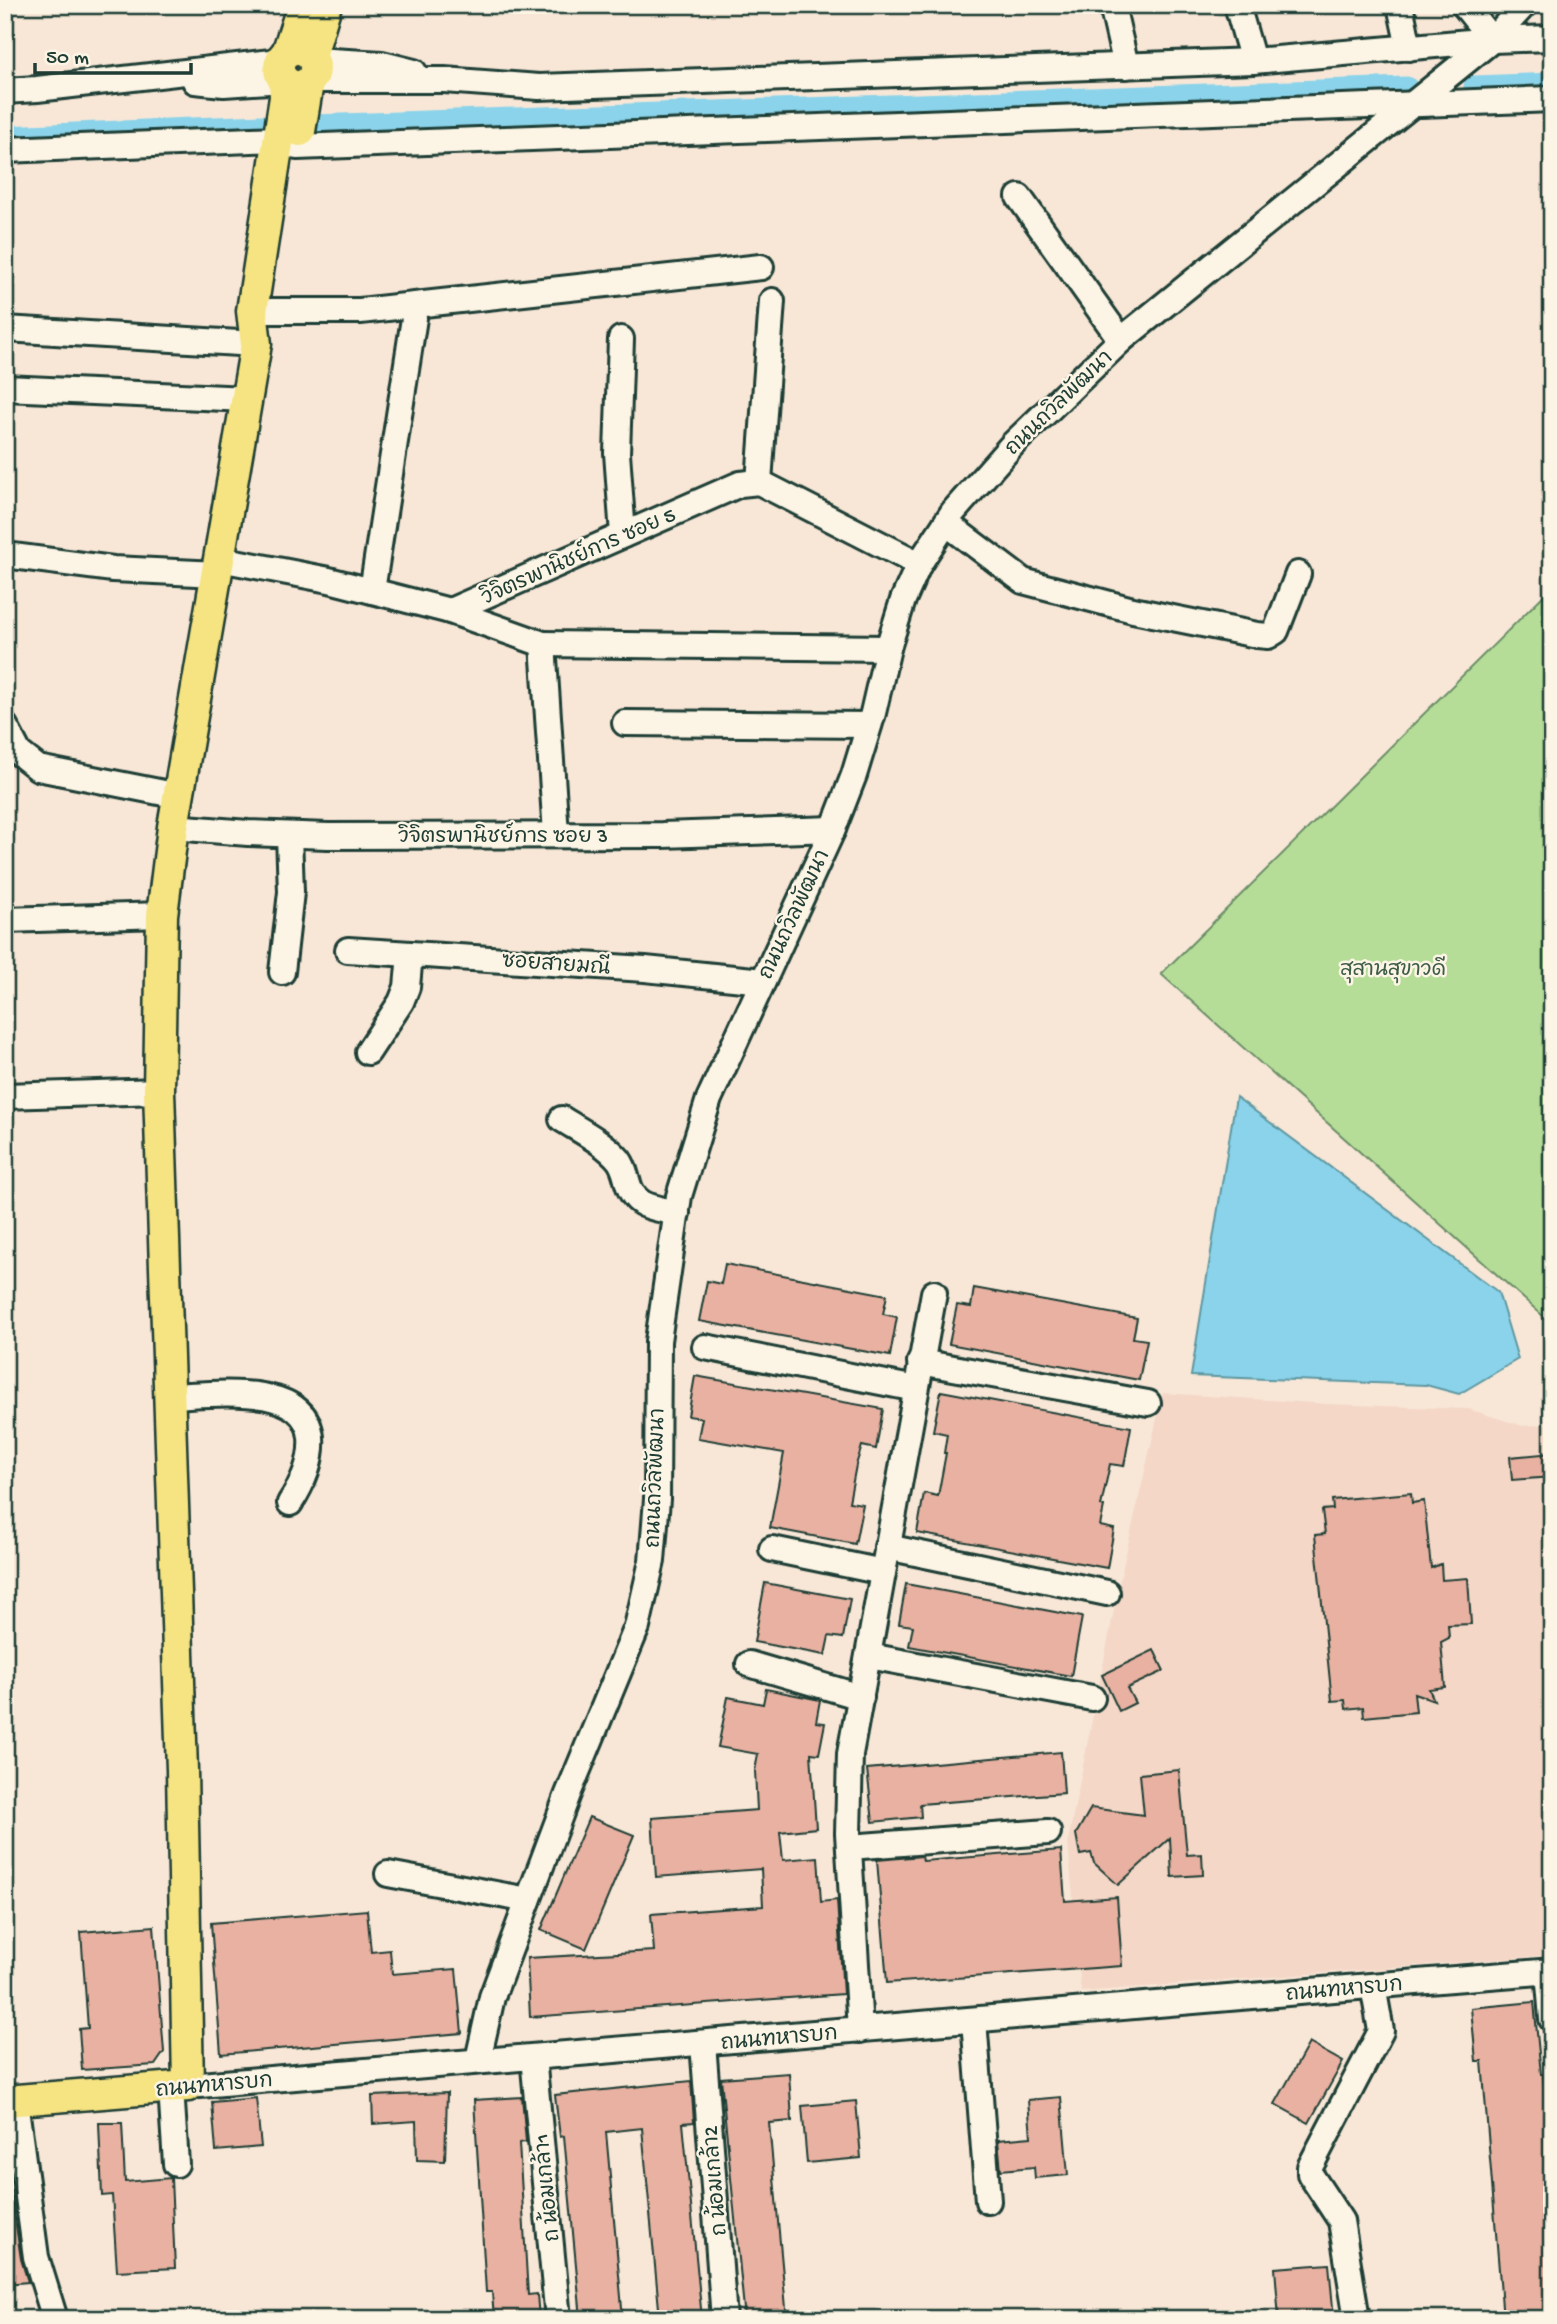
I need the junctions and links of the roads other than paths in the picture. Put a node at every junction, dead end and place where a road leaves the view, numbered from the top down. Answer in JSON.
{"nodes":[{"id":1,"x":303,"y":5,"type":"edge"},
{"id":2,"x":326,"y":5,"type":"edge"},
{"id":3,"x":1112,"y":5,"type":"edge"},
{"id":4,"x":1237,"y":5,"type":"edge"},
{"id":5,"x":1400,"y":5,"type":"edge"},
{"id":6,"x":1464,"y":5,"type":"edge"},
{"id":7,"x":1524,"y":5,"type":"edge"},
{"id":8,"x":1552,"y":38,"type":"edge"},
{"id":9,"x":1492,"y":40,"type":"junction"},
{"id":10,"x":1409,"y":48,"type":"junction"},
{"id":11,"x":1253,"y":61,"type":"junction"},
{"id":12,"x":1126,"y":66,"type":"junction"},
{"id":13,"x":299,"y":67,"type":"junction"},
{"id":14,"x":5,"y":90,"type":"edge"},
{"id":15,"x":1552,"y":99,"type":"edge"},
{"id":16,"x":1413,"y":104,"type":"junction"},
{"id":17,"x":288,"y":143,"type":"junction"},
{"id":18,"x":5,"y":150,"type":"edge"},
{"id":19,"x":1019,"y":197,"type":"dead end"},
{"id":20,"x":761,"y":267,"type":"dead end"},
{"id":21,"x":772,"y":301,"type":"dead end"},
{"id":22,"x":271,"y":312,"type":"junction"},
{"id":23,"x":414,"y":318,"type":"dead end"},
{"id":24,"x":5,"y":329,"type":"edge"},
{"id":25,"x":621,"y":339,"type":"dead end"},
{"id":26,"x":1121,"y":340,"type":"junction"},
{"id":27,"x":256,"y":344,"type":"junction"},
{"id":28,"x":5,"y":388,"type":"edge"},
{"id":29,"x":247,"y":399,"type":"junction"},
{"id":30,"x":759,"y":482,"type":"junction"},
{"id":31,"x":946,"y":523,"type":"junction"},
{"id":32,"x":623,"y":535,"type":"junction"},
{"id":33,"x":5,"y":555,"type":"edge"},
{"id":34,"x":919,"y":564,"type":"junction"},
{"id":35,"x":219,"y":567,"type":"junction"},
{"id":36,"x":1298,"y":574,"type":"dead end"},
{"id":37,"x":372,"y":591,"type":"junction"},
{"id":38,"x":450,"y":611,"type":"junction"},
{"id":39,"x":543,"y":644,"type":"junction"},
{"id":40,"x":888,"y":648,"type":"junction"},
{"id":41,"x":625,"y":723,"type":"dead end"},
{"id":42,"x":869,"y":724,"type":"junction"},
{"id":43,"x":5,"y":726,"type":"edge"},
{"id":44,"x":179,"y":796,"type":"junction"},
{"id":45,"x":173,"y":827,"type":"junction"},
{"id":46,"x":833,"y":829,"type":"junction"},
{"id":47,"x":556,"y":834,"type":"junction"},
{"id":48,"x":289,"y":835,"type":"junction"},
{"id":49,"x":162,"y":915,"type":"junction"},
{"id":50,"x":5,"y":920,"type":"edge"},
{"id":51,"x":348,"y":950,"type":"dead end"},
{"id":52,"x":410,"y":954,"type":"junction"},
{"id":53,"x":282,"y":972,"type":"dead end"},
{"id":54,"x":762,"y":981,"type":"junction"},
{"id":55,"x":368,"y":1052,"type":"dead end"},
{"id":56,"x":159,"y":1091,"type":"junction"},
{"id":57,"x":5,"y":1096,"type":"edge"},
{"id":58,"x":562,"y":1119,"type":"dead end"},
{"id":59,"x":677,"y":1213,"type":"junction"},
{"id":60,"x":934,"y":1293,"type":"dead end"},
{"id":61,"x":705,"y":1347,"type":"dead end"},
{"id":62,"x":920,"y":1362,"type":"junction"},
{"id":63,"x":916,"y":1389,"type":"junction"},
{"id":64,"x":169,"y":1396,"type":"junction"},
{"id":65,"x":1148,"y":1403,"type":"dead end"},
{"id":66,"x":290,"y":1503,"type":"dead end"},
{"id":67,"x":887,"y":1547,"type":"junction"},
{"id":68,"x":772,"y":1549,"type":"dead end"},
{"id":69,"x":883,"y":1572,"type":"junction"},
{"id":70,"x":1107,"y":1593,"type":"dead end"},
{"id":71,"x":869,"y":1656,"type":"junction"},
{"id":72,"x":749,"y":1664,"type":"dead end"},
{"id":73,"x":861,"y":1697,"type":"junction"},
{"id":74,"x":1092,"y":1698,"type":"dead end"},
{"id":75,"x":1048,"y":1832,"type":"dead end"},
{"id":76,"x":849,"y":1847,"type":"junction"},
{"id":77,"x":388,"y":1874,"type":"dead end"},
{"id":78,"x":528,"y":1900,"type":"junction"},
{"id":79,"x":1550,"y":1971,"type":"edge"},
{"id":80,"x":1373,"y":1986,"type":"junction"},
{"id":81,"x":1552,"y":2019,"type":"edge"},
{"id":82,"x":974,"y":2020,"type":"junction"},
{"id":83,"x":860,"y":2030,"type":"junction"},
{"id":84,"x":703,"y":2043,"type":"junction"},
{"id":85,"x":533,"y":2057,"type":"junction"},
{"id":86,"x":478,"y":2060,"type":"junction"},
{"id":87,"x":179,"y":2087,"type":"junction"},
{"id":88,"x":10,"y":2100,"type":"edge"},
{"id":89,"x":176,"y":2164,"type":"dead end"},
{"id":90,"x":988,"y":2201,"type":"dead end"},
{"id":91,"x":55,"y":2319,"type":"edge"},
{"id":92,"x":558,"y":2319,"type":"edge"},
{"id":93,"x":724,"y":2319,"type":"edge"},
{"id":94,"x":1357,"y":2319,"type":"edge"}],
"edges":[{"from":1,"to":13,"type":"main road"},
{"from":2,"to":13,"type":"main road"},
{"from":3,"to":12,"type":"street"},
{"from":4,"to":11,"type":"street"},
{"from":5,"to":10,"type":"street"},
{"from":6,"to":9,"type":"street"},
{"from":7,"to":9,"type":"street","name":"ถนนถวิลพัฒนา"},
{"from":8,"to":9,"type":"street"},
{"from":9,"to":10,"type":"street"},
{"from":9,"to":16,"type":"street","name":"ถนนถวิลพัฒนา"},
{"from":10,"to":11,"type":"street"},
{"from":11,"to":12,"type":"street"},
{"from":12,"to":13,"type":"street"},
{"from":13,"to":14,"type":"street"},
{"from":13,"to":17,"type":"main road"},
{"from":15,"to":16,"type":"street"},
{"from":16,"to":17,"type":"street"},
{"from":16,"to":26,"type":"street","name":"ถนนถวิลพัฒนา"},
{"from":17,"to":18,"type":"street"},
{"from":17,"to":22,"type":"main road"},
{"from":17,"to":27,"type":"main road"},
{"from":19,"to":26,"type":"street"},
{"from":20,"to":22,"type":"street"},
{"from":21,"to":30,"type":"street"},
{"from":22,"to":27,"type":"main road"},
{"from":23,"to":37,"type":"street"},
{"from":24,"to":27,"type":"street"},
{"from":25,"to":32,"type":"street"},
{"from":26,"to":31,"type":"street","name":"ถนนถวิลพัฒนา"},
{"from":27,"to":29,"type":"main road"},
{"from":28,"to":29,"type":"street"},
{"from":29,"to":35,"type":"main road"},
{"from":30,"to":32,"type":"street","name":"วิจิตรพานิชย์การ ซอย 5"},
{"from":30,"to":34,"type":"street"},
{"from":31,"to":34,"type":"street","name":"ถนนถวิลพัฒนา"},
{"from":31,"to":36,"type":"street"},
{"from":32,"to":38,"type":"street","name":"วิจิตรพานิชย์การ ซอย 5"},
{"from":33,"to":35,"type":"street"},
{"from":34,"to":40,"type":"street","name":"ถนนถวิลพัฒนา"},
{"from":35,"to":37,"type":"street"},
{"from":35,"to":44,"type":"main road"},
{"from":37,"to":38,"type":"street"},
{"from":38,"to":39,"type":"street"},
{"from":39,"to":40,"type":"street"},
{"from":39,"to":47,"type":"street"},
{"from":40,"to":42,"type":"street","name":"ถนนถวิลพัฒนา"},
{"from":41,"to":42,"type":"street"},
{"from":42,"to":46,"type":"street","name":"ถนนถวิลพัฒนา"},
{"from":43,"to":44,"type":"street"},
{"from":44,"to":45,"type":"main road"},
{"from":45,"to":48,"type":"street","name":"วิจิตรพานิชย์การ ซอย 3"},
{"from":45,"to":49,"type":"main road"},
{"from":46,"to":47,"type":"street","name":"วิจิตรพานิชย์การ ซอย 3"},
{"from":46,"to":54,"type":"street","name":"ถนนถวิลพัฒนา"},
{"from":47,"to":48,"type":"street","name":"วิจิตรพานิชย์การ ซอย 3"},
{"from":48,"to":53,"type":"street"},
{"from":49,"to":50,"type":"street"},
{"from":49,"to":56,"type":"main road"},
{"from":51,"to":52,"type":"street","name":"ซอยสายมณี"},
{"from":52,"to":54,"type":"street","name":"ซอยสายมณี"},
{"from":52,"to":55,"type":"street"},
{"from":54,"to":59,"type":"street","name":"ถนนถวิลพัฒนา"},
{"from":56,"to":57,"type":"street"},
{"from":56,"to":64,"type":"main road"},
{"from":58,"to":59,"type":"street"},
{"from":59,"to":78,"type":"street","name":"ถนนถวิลพัฒนา"},
{"from":60,"to":62,"type":"street"},
{"from":61,"to":63,"type":"street"},
{"from":62,"to":63,"type":"street"},
{"from":62,"to":65,"type":"street"},
{"from":63,"to":67,"type":"street"},
{"from":64,"to":66,"type":"street"},
{"from":64,"to":87,"type":"main road"},
{"from":67,"to":69,"type":"street"},
{"from":67,"to":70,"type":"street"},
{"from":68,"to":69,"type":"street"},
{"from":69,"to":71,"type":"street"},
{"from":71,"to":73,"type":"street"},
{"from":71,"to":74,"type":"street"},
{"from":72,"to":73,"type":"street"},
{"from":73,"to":76,"type":"street"},
{"from":75,"to":76,"type":"street"},
{"from":76,"to":83,"type":"street"},
{"from":77,"to":78,"type":"street"},
{"from":78,"to":86,"type":"street","name":"ถนนถวิลพัฒนา"},
{"from":79,"to":80,"type":"street","name":"ถนนทหารบก"},
{"from":79,"to":81,"type":"street"},
{"from":80,"to":82,"type":"street","name":"ถนนทหารบก"},
{"from":80,"to":94,"type":"street"},
{"from":82,"to":83,"type":"street","name":"ถนนทหารบก"},
{"from":82,"to":90,"type":"street"},
{"from":83,"to":84,"type":"street","name":"ถนนทหารบก"},
{"from":84,"to":85,"type":"street","name":"ถนนทหารบก"},
{"from":84,"to":93,"type":"street","name":"ถ น้อมเกล้า2"},
{"from":85,"to":86,"type":"street","name":"ถนนทหารบก"},
{"from":85,"to":92,"type":"street","name":"ถ น้อมเกล้า1"},
{"from":86,"to":87,"type":"street","name":"ถนนทหารบก"},
{"from":87,"to":88,"type":"main road","name":"ถนนทหารบก"},
{"from":87,"to":89,"type":"street"},
{"from":88,"to":91,"type":"street"}]}
